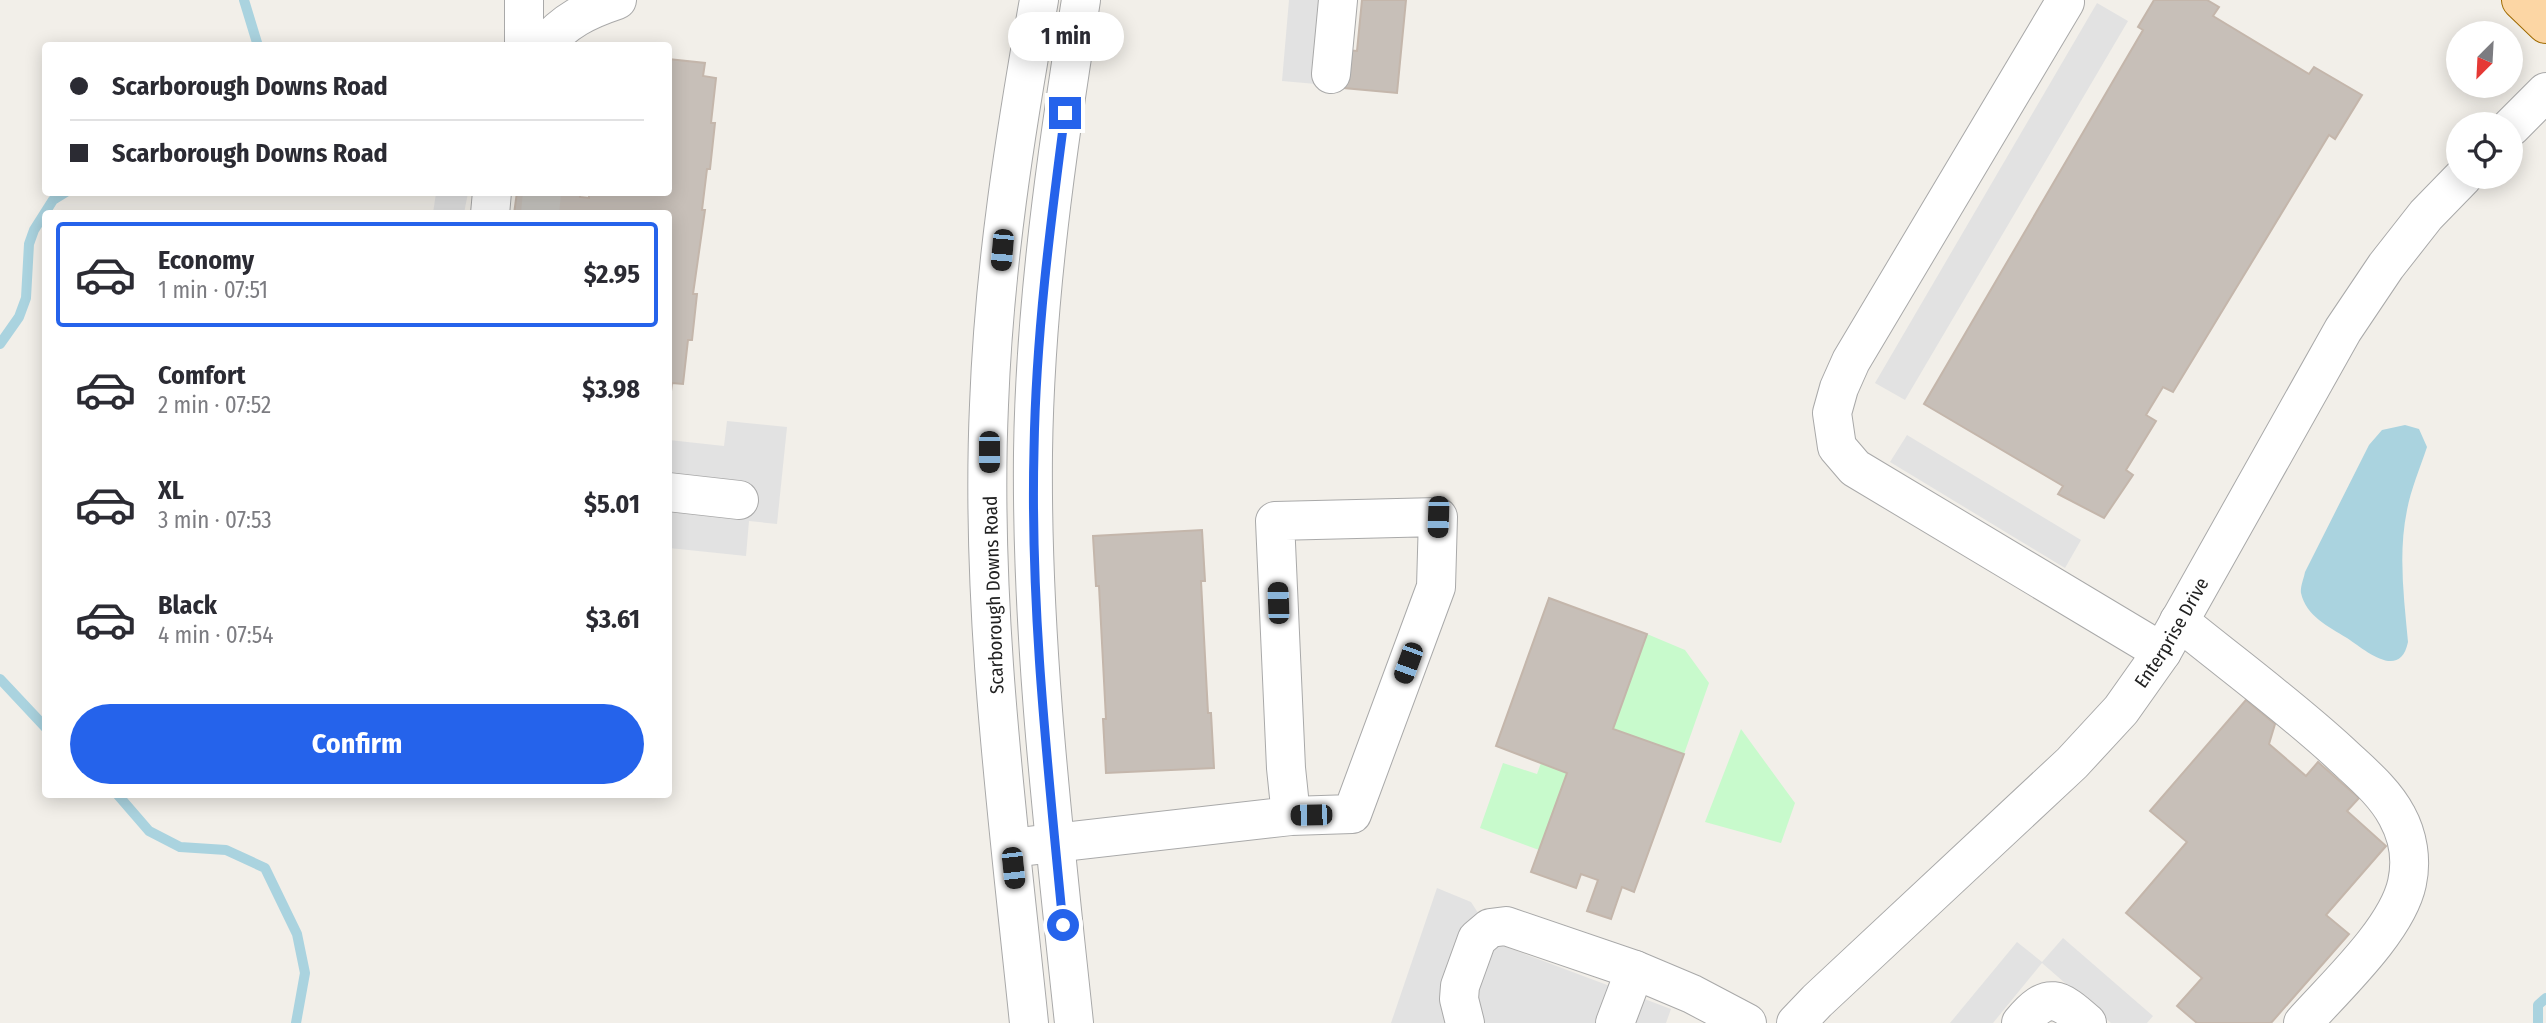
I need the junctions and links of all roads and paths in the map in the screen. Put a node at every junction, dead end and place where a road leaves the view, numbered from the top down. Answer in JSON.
{"nodes":[{"id":1,"x":524,"y":0,"type":"edge"},
{"id":2,"x":617,"y":0,"type":"edge"},
{"id":3,"x":1039,"y":0,"type":"edge"},
{"id":4,"x":1080,"y":0,"type":"edge"},
{"id":5,"x":1338,"y":0,"type":"edge"},
{"id":6,"x":2521,"y":0,"type":"edge"},
{"id":7,"x":2065,"y":2,"type":"dead end"},
{"id":8,"x":2546,"y":24,"type":"edge"},
{"id":9,"x":524,"y":42,"type":"edge"},
{"id":10,"x":547,"y":42,"type":"edge"},
{"id":11,"x":1331,"y":75,"type":"dead end"},
{"id":12,"x":2546,"y":92,"type":"edge"},
{"id":13,"x":2523,"y":115,"type":"edge"},
{"id":14,"x":2452,"y":189,"type":"edge"},
{"id":15,"x":672,"y":492,"type":"edge"},
{"id":16,"x":739,"y":500,"type":"dead end"},
{"id":17,"x":2170,"y":637,"type":"junction"},
{"id":18,"x":1291,"y":816,"type":"junction"},
{"id":19,"x":1055,"y":843,"type":"junction"},
{"id":20,"x":1011,"y":848,"type":"junction"},
{"id":21,"x":1635,"y":970,"type":"junction"},
{"id":22,"x":1029,"y":1023,"type":"edge"},
{"id":23,"x":1074,"y":1023,"type":"edge"},
{"id":24,"x":1465,"y":1023,"type":"edge"},
{"id":25,"x":1615,"y":1023,"type":"edge"},
{"id":26,"x":1748,"y":1023,"type":"edge"},
{"id":27,"x":1796,"y":1023,"type":"edge"},
{"id":28,"x":2021,"y":1023,"type":"edge"},
{"id":29,"x":2087,"y":1023,"type":"edge"},
{"id":30,"x":2303,"y":1023,"type":"edge"}],
"edges":[{"from":1,"to":9,"type":"street"},
{"from":2,"to":10,"type":"street"},
{"from":3,"to":20,"type":"street","name":"Scarborough Downs Road"},
{"from":4,"to":19,"type":"street"},
{"from":5,"to":11,"type":"street"},
{"from":6,"to":8,"type":"main road"},
{"from":7,"to":17,"type":"street"},
{"from":12,"to":13,"type":"street"},
{"from":14,"to":17,"type":"street","name":"Enterprise Drive"},
{"from":15,"to":16,"type":"street"},
{"from":17,"to":27,"type":"street","name":"Enterprise Drive"},
{"from":17,"to":30,"type":"street"},
{"from":18,"to":18,"type":"street"},
{"from":18,"to":19,"type":"street"},
{"from":19,"to":20,"type":"street"},
{"from":19,"to":23,"type":"street"},
{"from":20,"to":22,"type":"street","name":"Scarborough Downs Road"},
{"from":21,"to":24,"type":"street"},
{"from":21,"to":25,"type":"street"},
{"from":21,"to":26,"type":"street"},
{"from":28,"to":29,"type":"street"}]}
